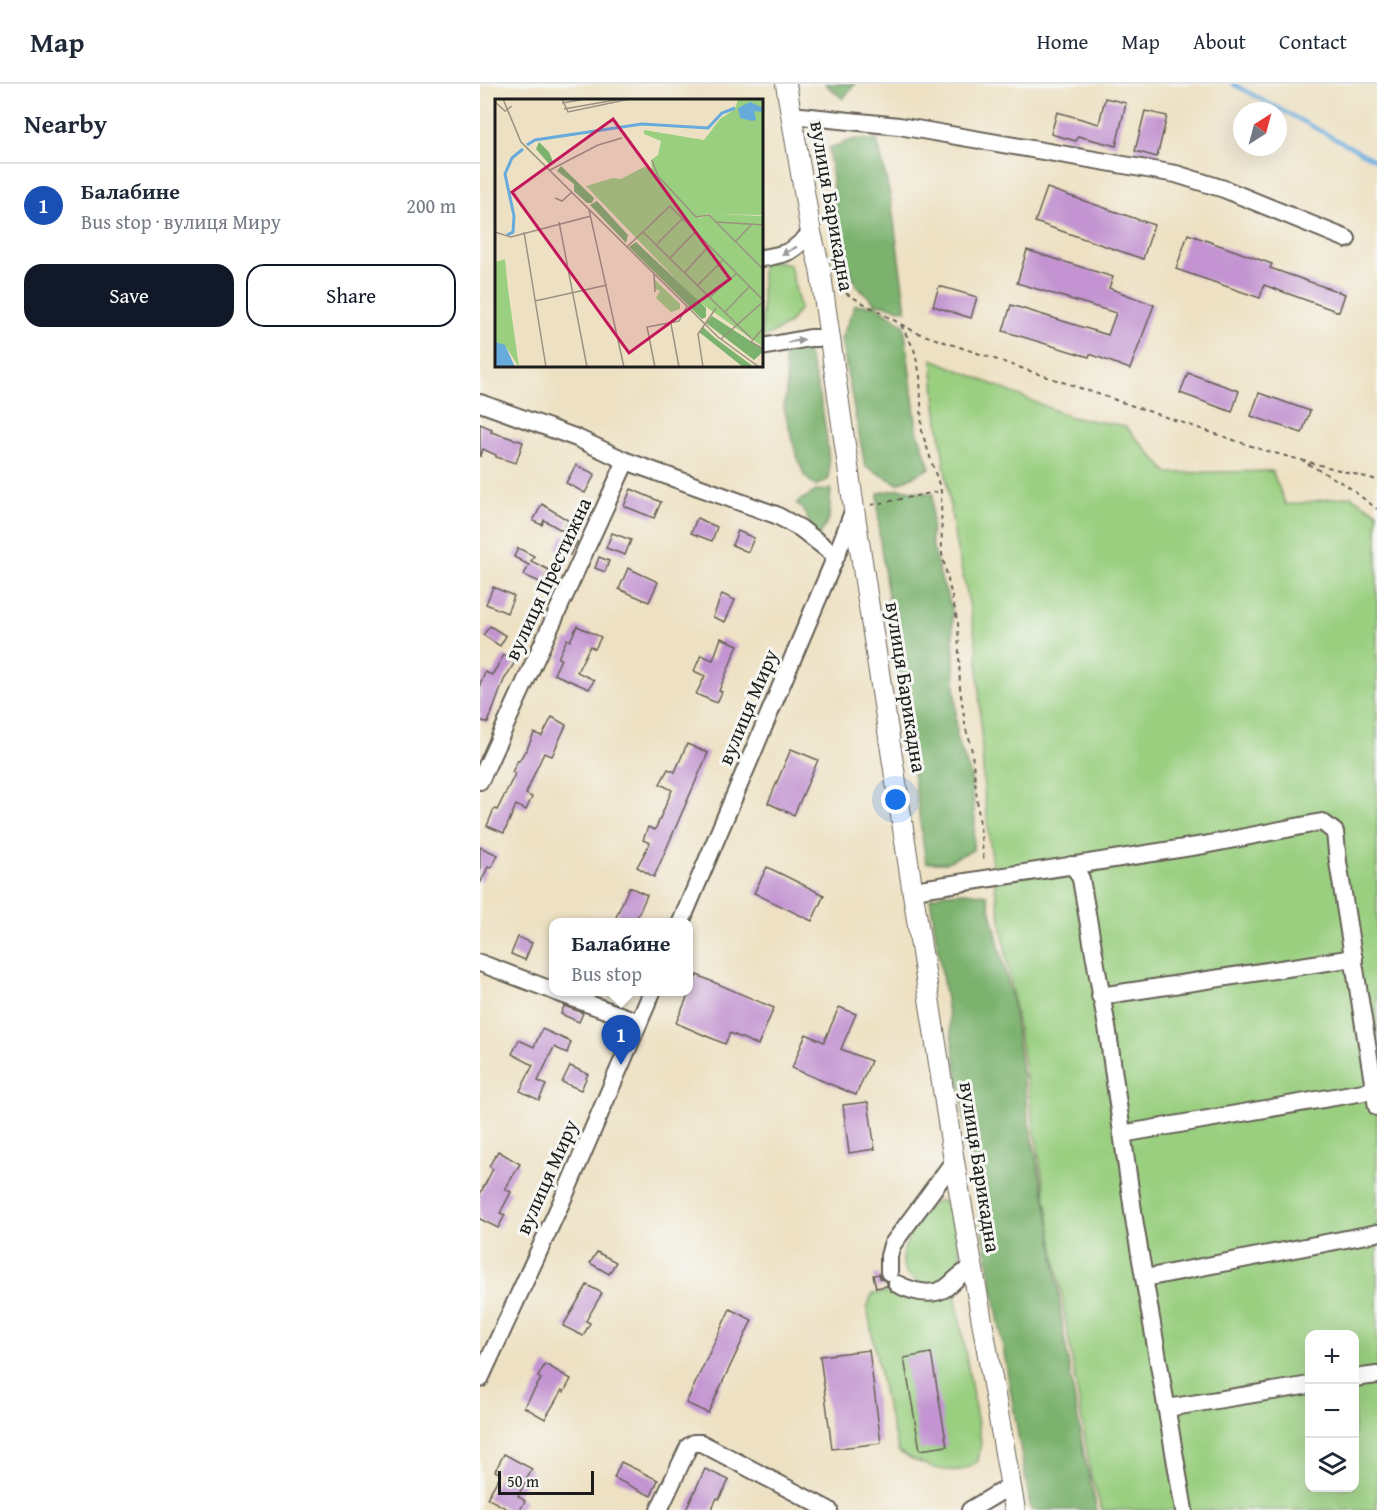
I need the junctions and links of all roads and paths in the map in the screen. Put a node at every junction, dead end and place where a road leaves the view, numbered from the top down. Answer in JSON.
{"nodes":[{"id":1,"x":786,"y":84,"type":"edge"},
{"id":2,"x":791,"y":115,"type":"junction"},
{"id":3,"x":811,"y":233,"type":"junction"},
{"id":4,"x":1347,"y":239,"type":"dead end"},
{"id":5,"x":764,"y":258,"type":"edge"},
{"id":6,"x":835,"y":287,"type":"dead end"},
{"id":7,"x":899,"y":323,"type":"junction"},
{"id":8,"x":830,"y":338,"type":"junction"},
{"id":9,"x":764,"y":347,"type":"edge"},
{"id":10,"x":480,"y":403,"type":"edge"},
{"id":11,"x":627,"y":461,"type":"junction"},
{"id":12,"x":1303,"y":461,"type":"junction"},
{"id":13,"x":1377,"y":480,"type":"edge"},
{"id":14,"x":941,"y":491,"type":"junction"},
{"id":15,"x":854,"y":509,"type":"junction"},
{"id":16,"x":1377,"y":509,"type":"edge"},
{"id":17,"x":836,"y":556,"type":"junction"},
{"id":18,"x":480,"y":781,"type":"edge"},
{"id":19,"x":1071,"y":865,"type":"junction"},
{"id":20,"x":986,"y":878,"type":"junction"},
{"id":21,"x":914,"y":890,"type":"junction"},
{"id":22,"x":683,"y":918,"type":"edge"},
{"id":23,"x":1354,"y":958,"type":"junction"},
{"id":24,"x":480,"y":963,"type":"edge"},
{"id":25,"x":549,"y":989,"type":"edge"},
{"id":26,"x":569,"y":996,"type":"edge"},
{"id":27,"x":650,"y":996,"type":"edge"},
{"id":28,"x":1100,"y":996,"type":"junction"},
{"id":29,"x":639,"y":1022,"type":"junction"},
{"id":30,"x":1375,"y":1090,"type":"junction"},
{"id":31,"x":1377,"y":1107,"type":"edge"},
{"id":32,"x":1122,"y":1134,"type":"junction"},
{"id":33,"x":954,"y":1161,"type":"junction"},
{"id":34,"x":1377,"y":1233,"type":"edge"},
{"id":35,"x":971,"y":1269,"type":"junction"},
{"id":36,"x":1145,"y":1278,"type":"junction"},
{"id":37,"x":1377,"y":1375,"type":"edge"},
{"id":38,"x":1359,"y":1377,"type":"edge"},
{"id":39,"x":480,"y":1379,"type":"edge"},
{"id":40,"x":1305,"y":1386,"type":"edge"},
{"id":41,"x":1167,"y":1408,"type":"junction"},
{"id":42,"x":1010,"y":1486,"type":"junction"},
{"id":43,"x":659,"y":1510,"type":"edge"},
{"id":44,"x":829,"y":1510,"type":"edge"},
{"id":45,"x":970,"y":1510,"type":"edge"},
{"id":46,"x":1015,"y":1510,"type":"edge"},
{"id":47,"x":1184,"y":1510,"type":"edge"}],
"edges":[{"from":1,"to":2,"type":"main road","name":"вулиця Барикадна"},
{"from":2,"to":3,"type":"main road","name":"вулиця Барикадна"},
{"from":2,"to":4,"type":"street"},
{"from":3,"to":5,"type":"street","one_way":true},
{"from":3,"to":8,"type":"main road","name":"вулиця Барикадна"},
{"from":6,"to":7,"type":"path"},
{"from":7,"to":12,"type":"path"},
{"from":7,"to":14,"type":"path"},
{"from":9,"to":8,"type":"street","one_way":true},
{"from":8,"to":15,"type":"main road","name":"вулиця Барикадна"},
{"from":10,"to":11,"type":"street"},
{"from":11,"to":17,"type":"street"},
{"from":11,"to":18,"type":"street","name":"вулиця Престижна"},
{"from":12,"to":13,"type":"path"},
{"from":12,"to":16,"type":"path"},
{"from":14,"to":15,"type":"path"},
{"from":14,"to":20,"type":"path"},
{"from":15,"to":17,"type":"street","name":"вулиця Миру"},
{"from":15,"to":21,"type":"main road","name":"вулиця Барикадна"},
{"from":17,"to":22,"type":"street","name":"вулиця Миру"},
{"from":19,"to":20,"type":"street"},
{"from":19,"to":23,"type":"street"},
{"from":19,"to":28,"type":"street"},
{"from":20,"to":21,"type":"street"},
{"from":21,"to":33,"type":"main road","name":"вулиця Барикадна"},
{"from":23,"to":28,"type":"street"},
{"from":23,"to":30,"type":"street"},
{"from":24,"to":25,"type":"street"},
{"from":26,"to":29,"type":"street"},
{"from":27,"to":29,"type":"street","name":"вулиця Миру"},
{"from":28,"to":32,"type":"street"},
{"from":29,"to":39,"type":"street","name":"вулиця Миру"},
{"from":30,"to":31,"type":"street"},
{"from":30,"to":32,"type":"street"},
{"from":32,"to":36,"type":"street"},
{"from":33,"to":35,"type":"main road","name":"вулиця Барикадна"},
{"from":33,"to":35,"type":"street"},
{"from":34,"to":36,"type":"street"},
{"from":35,"to":42,"type":"main road","name":"вулиця Барикадна"},
{"from":36,"to":41,"type":"street"},
{"from":37,"to":38,"type":"street"},
{"from":40,"to":41,"type":"street"},
{"from":41,"to":47,"type":"street"},
{"from":42,"to":45,"type":"street"},
{"from":42,"to":46,"type":"main road","name":"вулиця Барикадна"},
{"from":43,"to":44,"type":"street"}]}
